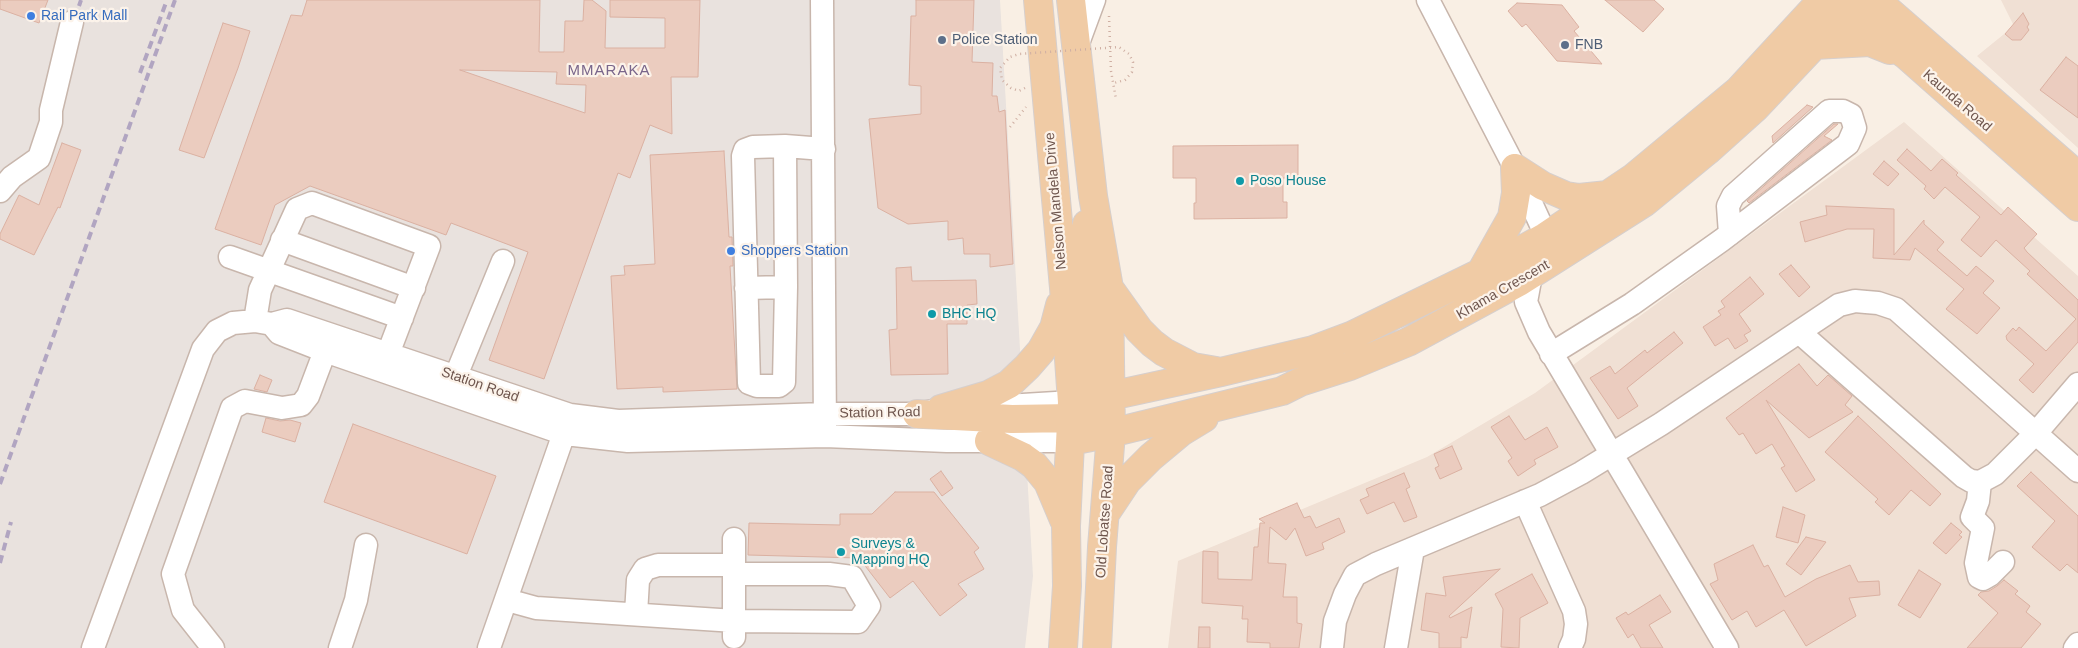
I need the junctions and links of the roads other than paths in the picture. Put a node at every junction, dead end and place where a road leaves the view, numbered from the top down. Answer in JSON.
{"nodes":[{"id":1,"x":822,"y":0,"type":"edge"},
{"id":2,"x":1038,"y":0,"type":"edge"},
{"id":3,"x":1071,"y":0,"type":"edge"},
{"id":4,"x":1428,"y":0,"type":"edge"},
{"id":5,"x":1822,"y":0,"type":"edge"},
{"id":6,"x":1876,"y":0,"type":"edge"},
{"id":7,"x":1898,"y":0,"type":"edge"},
{"id":8,"x":1101,"y":4,"type":"edge"},
{"id":9,"x":1845,"y":4,"type":"edge"},
{"id":10,"x":72,"y":22,"type":"dead end"},
{"id":11,"x":1907,"y":28,"type":"junction"},
{"id":12,"x":1814,"y":44,"type":"junction"},
{"id":13,"x":1076,"y":48,"type":"junction"},
{"id":14,"x":1906,"y":56,"type":"junction"},
{"id":15,"x":784,"y":146,"type":"junction"},
{"id":16,"x":824,"y":149,"type":"junction"},
{"id":17,"x":1515,"y":168,"type":"junction"},
{"id":18,"x":0,"y":191,"type":"edge"},
{"id":19,"x":2075,"y":192,"type":"edge"},
{"id":20,"x":1610,"y":194,"type":"junction"},
{"id":21,"x":1093,"y":196,"type":"junction"},
{"id":22,"x":1730,"y":234,"type":"junction"},
{"id":23,"x":282,"y":240,"type":"junction"},
{"id":24,"x":1551,"y":248,"type":"junction"},
{"id":25,"x":230,"y":257,"type":"dead end"},
{"id":26,"x":503,"y":261,"type":"dead end"},
{"id":27,"x":269,"y":270,"type":"junction"},
{"id":28,"x":1531,"y":274,"type":"junction"},
{"id":29,"x":1485,"y":285,"type":"junction"},
{"id":30,"x":414,"y":288,"type":"junction"},
{"id":31,"x":746,"y":288,"type":"junction"},
{"id":32,"x":786,"y":288,"type":"junction"},
{"id":33,"x":1064,"y":288,"type":"junction"},
{"id":34,"x":1109,"y":288,"type":"junction"},
{"id":35,"x":402,"y":318,"type":"junction"},
{"id":36,"x":263,"y":322,"type":"junction"},
{"id":37,"x":1539,"y":332,"type":"junction"},
{"id":38,"x":1799,"y":332,"type":"junction"},
{"id":39,"x":325,"y":351,"type":"junction"},
{"id":40,"x":1551,"y":354,"type":"junction"},
{"id":41,"x":385,"y":362,"type":"junction"},
{"id":42,"x":1221,"y":372,"type":"junction"},
{"id":43,"x":1300,"y":382,"type":"junction"},
{"id":44,"x":2078,"y":384,"type":"edge"},
{"id":45,"x":454,"y":386,"type":"junction"},
{"id":46,"x":1220,"y":408,"type":"junction"},
{"id":47,"x":927,"y":412,"type":"junction"},
{"id":48,"x":1092,"y":417,"type":"junction"},
{"id":49,"x":568,"y":425,"type":"junction"},
{"id":50,"x":825,"y":425,"type":"junction"},
{"id":51,"x":2036,"y":433,"type":"junction"},
{"id":52,"x":989,"y":441,"type":"junction"},
{"id":53,"x":1611,"y":455,"type":"junction"},
{"id":54,"x":2078,"y":471,"type":"edge"},
{"id":55,"x":1980,"y":482,"type":"junction"},
{"id":56,"x":1525,"y":501,"type":"junction"},
{"id":57,"x":1104,"y":516,"type":"junction"},
{"id":58,"x":1066,"y":526,"type":"junction"},
{"id":59,"x":734,"y":539,"type":"dead end"},
{"id":60,"x":366,"y":545,"type":"dead end"},
{"id":61,"x":1413,"y":549,"type":"junction"},
{"id":62,"x":2002,"y":562,"type":"dead end"},
{"id":63,"x":734,"y":570,"type":"junction"},
{"id":64,"x":1067,"y":586,"type":"junction"},
{"id":65,"x":507,"y":600,"type":"junction"},
{"id":66,"x":636,"y":614,"type":"junction"},
{"id":67,"x":735,"y":629,"type":"junction"},
{"id":68,"x":2078,"y":644,"type":"edge"},
{"id":69,"x":93,"y":648,"type":"edge"},
{"id":70,"x":214,"y":648,"type":"edge"},
{"id":71,"x":340,"y":648,"type":"edge"},
{"id":72,"x":489,"y":648,"type":"edge"},
{"id":73,"x":1063,"y":648,"type":"edge"},
{"id":74,"x":1097,"y":648,"type":"edge"},
{"id":75,"x":1332,"y":648,"type":"edge"},
{"id":76,"x":1396,"y":648,"type":"edge"},
{"id":77,"x":1570,"y":648,"type":"edge"},
{"id":78,"x":1727,"y":648,"type":"edge"},
{"id":79,"x":2075,"y":648,"type":"edge"}],
"edges":[{"from":1,"to":16,"type":"street"},
{"from":2,"to":33,"type":"main road","name":"Nelson Mandela Drive"},
{"from":3,"to":13,"type":"main road"},
{"from":4,"to":17,"type":"street"},
{"from":5,"to":20,"type":"main road","name":"Khama Crescent"},
{"from":6,"to":11,"type":"main road","name":"Kaunda Road"},
{"from":7,"to":11,"type":"main road"},
{"from":8,"to":13,"type":"street"},
{"from":9,"to":12,"type":"main road","name":"Khama Crescent"},
{"from":9,"to":14,"type":"main road","name":"Kaunda Road"},
{"from":10,"to":18,"type":"street"},
{"from":11,"to":19,"type":"main road","name":"Kaunda Road"},
{"from":12,"to":14,"type":"main road"},
{"from":12,"to":24,"type":"main road","name":"Khama Crescent"},
{"from":13,"to":21,"type":"main road"},
{"from":14,"to":19,"type":"main road","name":"Kaunda Road"},
{"from":15,"to":16,"type":"street"},
{"from":15,"to":31,"type":"street"},
{"from":15,"to":32,"type":"street"},
{"from":16,"to":50,"type":"street"},
{"from":17,"to":20,"type":"main road"},
{"from":17,"to":24,"type":"street"},
{"from":17,"to":29,"type":"main road"},
{"from":20,"to":24,"type":"main road","name":"Khama Crescent"},
{"from":21,"to":34,"type":"main road"},
{"from":21,"to":48,"type":"main road"},
{"from":22,"to":22,"type":"street"},
{"from":22,"to":40,"type":"street"},
{"from":23,"to":27,"type":"street"},
{"from":23,"to":30,"type":"street"},
{"from":23,"to":30,"type":"street"},
{"from":24,"to":28,"type":"main road","name":"Khama Crescent"},
{"from":24,"to":29,"type":"main road","name":"Khama Crescent"},
{"from":25,"to":27,"type":"street"},
{"from":26,"to":45,"type":"street"},
{"from":27,"to":35,"type":"street"},
{"from":27,"to":36,"type":"street"},
{"from":28,"to":29,"type":"main road","name":"Khama Crescent"},
{"from":28,"to":37,"type":"street"},
{"from":29,"to":37,"type":"street"},
{"from":29,"to":42,"type":"main road","name":"Khama Crescent"},
{"from":29,"to":43,"type":"main road","name":"Khama Crescent"},
{"from":30,"to":35,"type":"street"},
{"from":31,"to":32,"type":"street"},
{"from":31,"to":32,"type":"street"},
{"from":33,"to":47,"type":"main road"},
{"from":33,"to":48,"type":"main road","name":"Nelson Mandela Drive"},
{"from":34,"to":42,"type":"main road"},
{"from":34,"to":48,"type":"main road"},
{"from":35,"to":41,"type":"street"},
{"from":36,"to":39,"type":"street","name":"Station Road"},
{"from":36,"to":41,"type":"street","name":"Station Road"},
{"from":36,"to":69,"type":"street"},
{"from":37,"to":40,"type":"street"},
{"from":38,"to":51,"type":"street"},
{"from":38,"to":53,"type":"street"},
{"from":38,"to":55,"type":"street"},
{"from":39,"to":41,"type":"street","name":"Station Road"},
{"from":39,"to":70,"type":"street"},
{"from":40,"to":53,"type":"street"},
{"from":41,"to":45,"type":"street","name":"Station Road"},
{"from":42,"to":48,"type":"main road","name":"Khama Crescent"},
{"from":43,"to":46,"type":"main road","name":"Khama Crescent"},
{"from":43,"to":48,"type":"main road"},
{"from":44,"to":51,"type":"street"},
{"from":45,"to":49,"type":"street","name":"Station Road"},
{"from":46,"to":48,"type":"main road","name":"Khama Crescent"},
{"from":46,"to":57,"type":"main road"},
{"from":47,"to":48,"type":"main road"},
{"from":47,"to":50,"type":"street","name":"Station Road"},
{"from":48,"to":52,"type":"street","name":"Station Road"},
{"from":48,"to":57,"type":"main road","name":"Old Lobatse Road"},
{"from":48,"to":58,"type":"main road"},
{"from":48,"to":64,"type":"main road"},
{"from":49,"to":50,"type":"street","name":"Station Road"},
{"from":49,"to":50,"type":"street","name":"Station Road"},
{"from":49,"to":65,"type":"street"},
{"from":50,"to":52,"type":"street","name":"Station Road"},
{"from":51,"to":54,"type":"street"},
{"from":51,"to":55,"type":"street"},
{"from":52,"to":58,"type":"main road"},
{"from":53,"to":56,"type":"street"},
{"from":53,"to":78,"type":"street"},
{"from":55,"to":62,"type":"street"},
{"from":56,"to":61,"type":"street"},
{"from":56,"to":77,"type":"street"},
{"from":57,"to":74,"type":"main road","name":"Old Lobatse Road"},
{"from":58,"to":64,"type":"main road"},
{"from":59,"to":63,"type":"street"},
{"from":60,"to":71,"type":"street"},
{"from":61,"to":75,"type":"street"},
{"from":61,"to":76,"type":"street"},
{"from":63,"to":66,"type":"street"},
{"from":63,"to":67,"type":"street"},
{"from":63,"to":67,"type":"street"},
{"from":64,"to":73,"type":"main road"},
{"from":65,"to":66,"type":"street"},
{"from":65,"to":72,"type":"street"},
{"from":66,"to":67,"type":"street"},
{"from":68,"to":79,"type":"street"}]}
